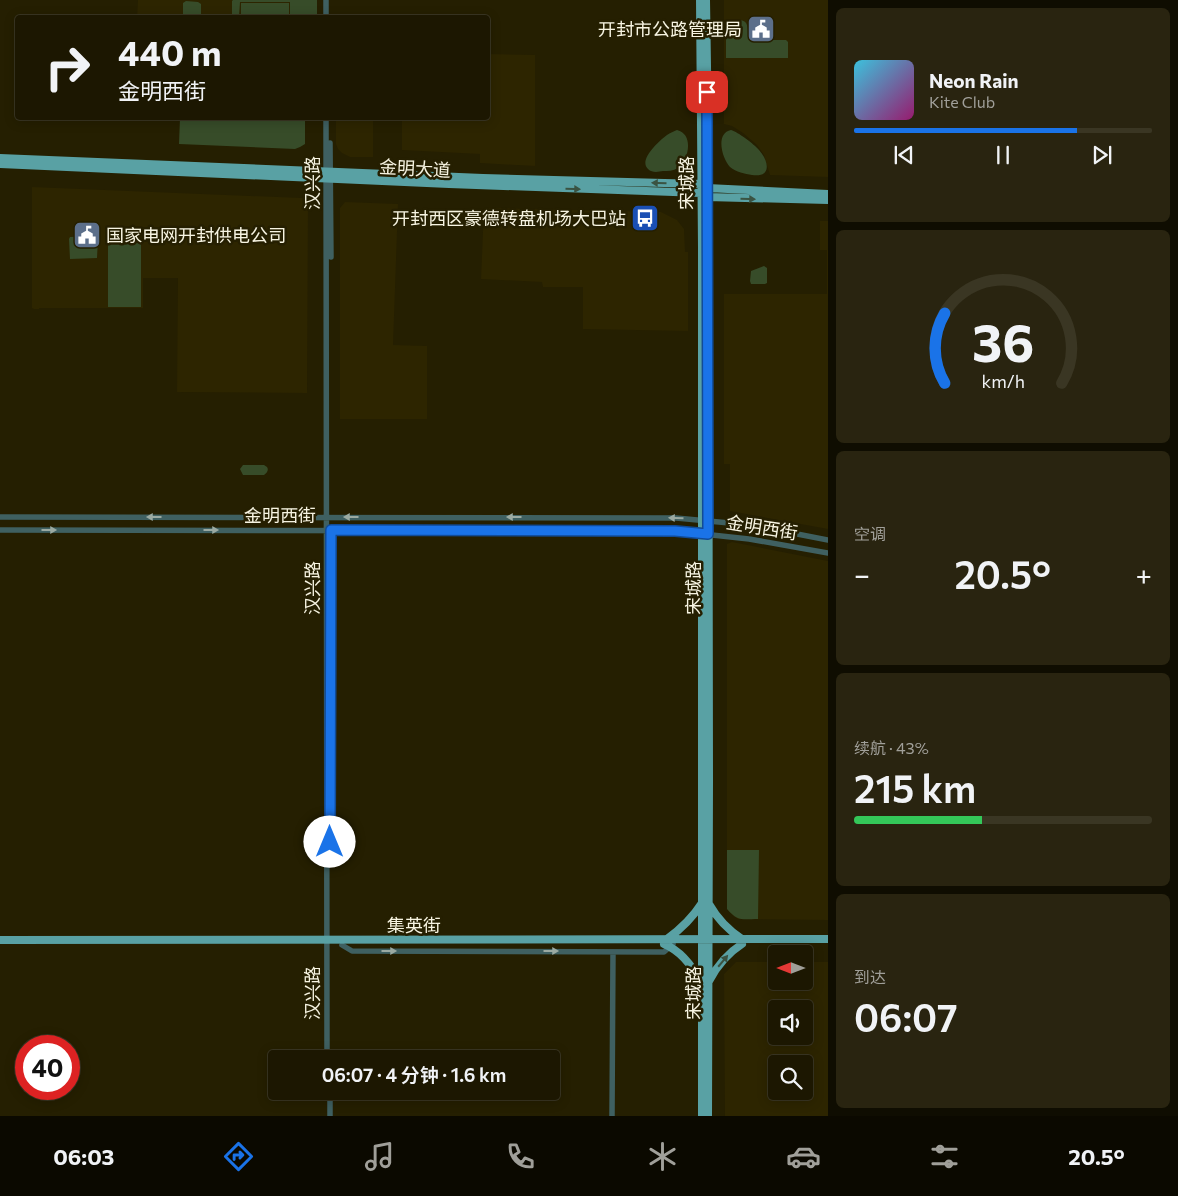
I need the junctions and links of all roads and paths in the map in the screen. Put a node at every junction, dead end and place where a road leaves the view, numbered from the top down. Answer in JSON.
{"nodes":[{"id":1,"x":328,"y":0,"type":"edge"},
{"id":2,"x":700,"y":0,"type":"edge"},
{"id":3,"x":706,"y":0,"type":"edge"},
{"id":4,"x":328,"y":15,"type":"edge"},
{"id":5,"x":326,"y":120,"type":"edge"},
{"id":6,"x":330,"y":120,"type":"edge"},
{"id":7,"x":0,"y":158,"type":"edge"},
{"id":8,"x":0,"y":164,"type":"edge"},
{"id":9,"x":329,"y":175,"type":"junction"},
{"id":10,"x":704,"y":191,"type":"junction"},
{"id":11,"x":828,"y":194,"type":"edge"},
{"id":12,"x":828,"y":200,"type":"edge"},
{"id":13,"x":329,"y":517,"type":"junction"},
{"id":14,"x":0,"y":518,"type":"edge"},
{"id":15,"x":704,"y":520,"type":"junction"},
{"id":16,"x":0,"y":530,"type":"edge"},
{"id":17,"x":329,"y":530,"type":"junction"},
{"id":18,"x":705,"y":534,"type":"junction"},
{"id":19,"x":828,"y":540,"type":"edge"},
{"id":20,"x":828,"y":553,"type":"edge"},
{"id":21,"x":705,"y":903,"type":"junction"},
{"id":22,"x":828,"y":939,"type":"edge"},
{"id":23,"x":0,"y":940,"type":"edge"},
{"id":24,"x":329,"y":942,"type":"junction"},
{"id":25,"x":705,"y":942,"type":"junction"},
{"id":26,"x":742,"y":942,"type":"junction"},
{"id":27,"x":0,"y":944,"type":"edge"},
{"id":28,"x":669,"y":944,"type":"junction"},
{"id":29,"x":828,"y":944,"type":"edge"},
{"id":30,"x":342,"y":945,"type":"junction"},
{"id":31,"x":613,"y":952,"type":"junction"},
{"id":32,"x":705,"y":984,"type":"junction"},
{"id":33,"x":329,"y":1050,"type":"edge"},
{"id":34,"x":329,"y":1100,"type":"edge"},
{"id":35,"x":329,"y":1116,"type":"edge"},
{"id":36,"x":612,"y":1116,"type":"edge"},
{"id":37,"x":702,"y":1116,"type":"edge"},
{"id":38,"x":708,"y":1116,"type":"edge"}],
"edges":[{"from":1,"to":4,"type":"street"},
{"from":2,"to":10,"type":"main road","name":"宋城路"},
{"from":3,"to":10,"type":"main road","name":"宋城路"},
{"from":5,"to":9,"type":"street","name":"汉兴路"},
{"from":6,"to":9,"type":"street","name":"汉兴路"},
{"from":7,"to":9,"type":"main road","name":"金明大道"},
{"from":8,"to":9,"type":"main road","name":"金明大道"},
{"from":9,"to":10,"type":"main road","name":"金明大道"},
{"from":9,"to":13,"type":"street","name":"汉兴路"},
{"from":10,"to":11,"type":"main road","name":"金明大道"},
{"from":10,"to":12,"type":"main road","name":"金明大道","one_way":true},
{"from":10,"to":15,"type":"main road","name":"宋城路"},
{"from":13,"to":14,"type":"street","name":"金明西街","one_way":true},
{"from":15,"to":13,"type":"street","name":"金明西街","one_way":true},
{"from":13,"to":17,"type":"street","name":"汉兴路"},
{"from":15,"to":18,"type":"main road","name":"宋城路"},
{"from":15,"to":19,"type":"street","name":"金明西街"},
{"from":16,"to":17,"type":"street","name":"金明西街","one_way":true},
{"from":17,"to":18,"type":"street","name":"金明西街"},
{"from":17,"to":24,"type":"street","name":"汉兴路"},
{"from":18,"to":20,"type":"street","name":"金明西街"},
{"from":18,"to":21,"type":"main road","name":"宋城路"},
{"from":21,"to":25,"type":"main road","name":"宋城路"},
{"from":21,"to":26,"type":"main road"},
{"from":21,"to":28,"type":"main road"},
{"from":22,"to":26,"type":"main road","name":"集英街"},
{"from":23,"to":24,"type":"main road","name":"集英街"},
{"from":24,"to":27,"type":"main road","name":"集英街"},
{"from":24,"to":28,"type":"main road","name":"集英街"},
{"from":24,"to":30,"type":"main road","name":"集英街"},
{"from":24,"to":33,"type":"street","name":"汉兴路"},
{"from":25,"to":26,"type":"main road","name":"集英街"},
{"from":25,"to":28,"type":"main road","name":"集英街"},
{"from":25,"to":32,"type":"main road","name":"宋城路"},
{"from":26,"to":29,"type":"main road","name":"集英街"},
{"from":32,"to":26,"type":"main road","one_way":true},
{"from":28,"to":30,"type":"main road","name":"集英街"},
{"from":28,"to":31,"type":"street"},
{"from":28,"to":32,"type":"main road"},
{"from":30,"to":31,"type":"street","one_way":true},
{"from":31,"to":36,"type":"street"},
{"from":32,"to":37,"type":"main road","name":"宋城路"},
{"from":32,"to":38,"type":"main road","name":"宋城路"},
{"from":34,"to":35,"type":"street"}]}
